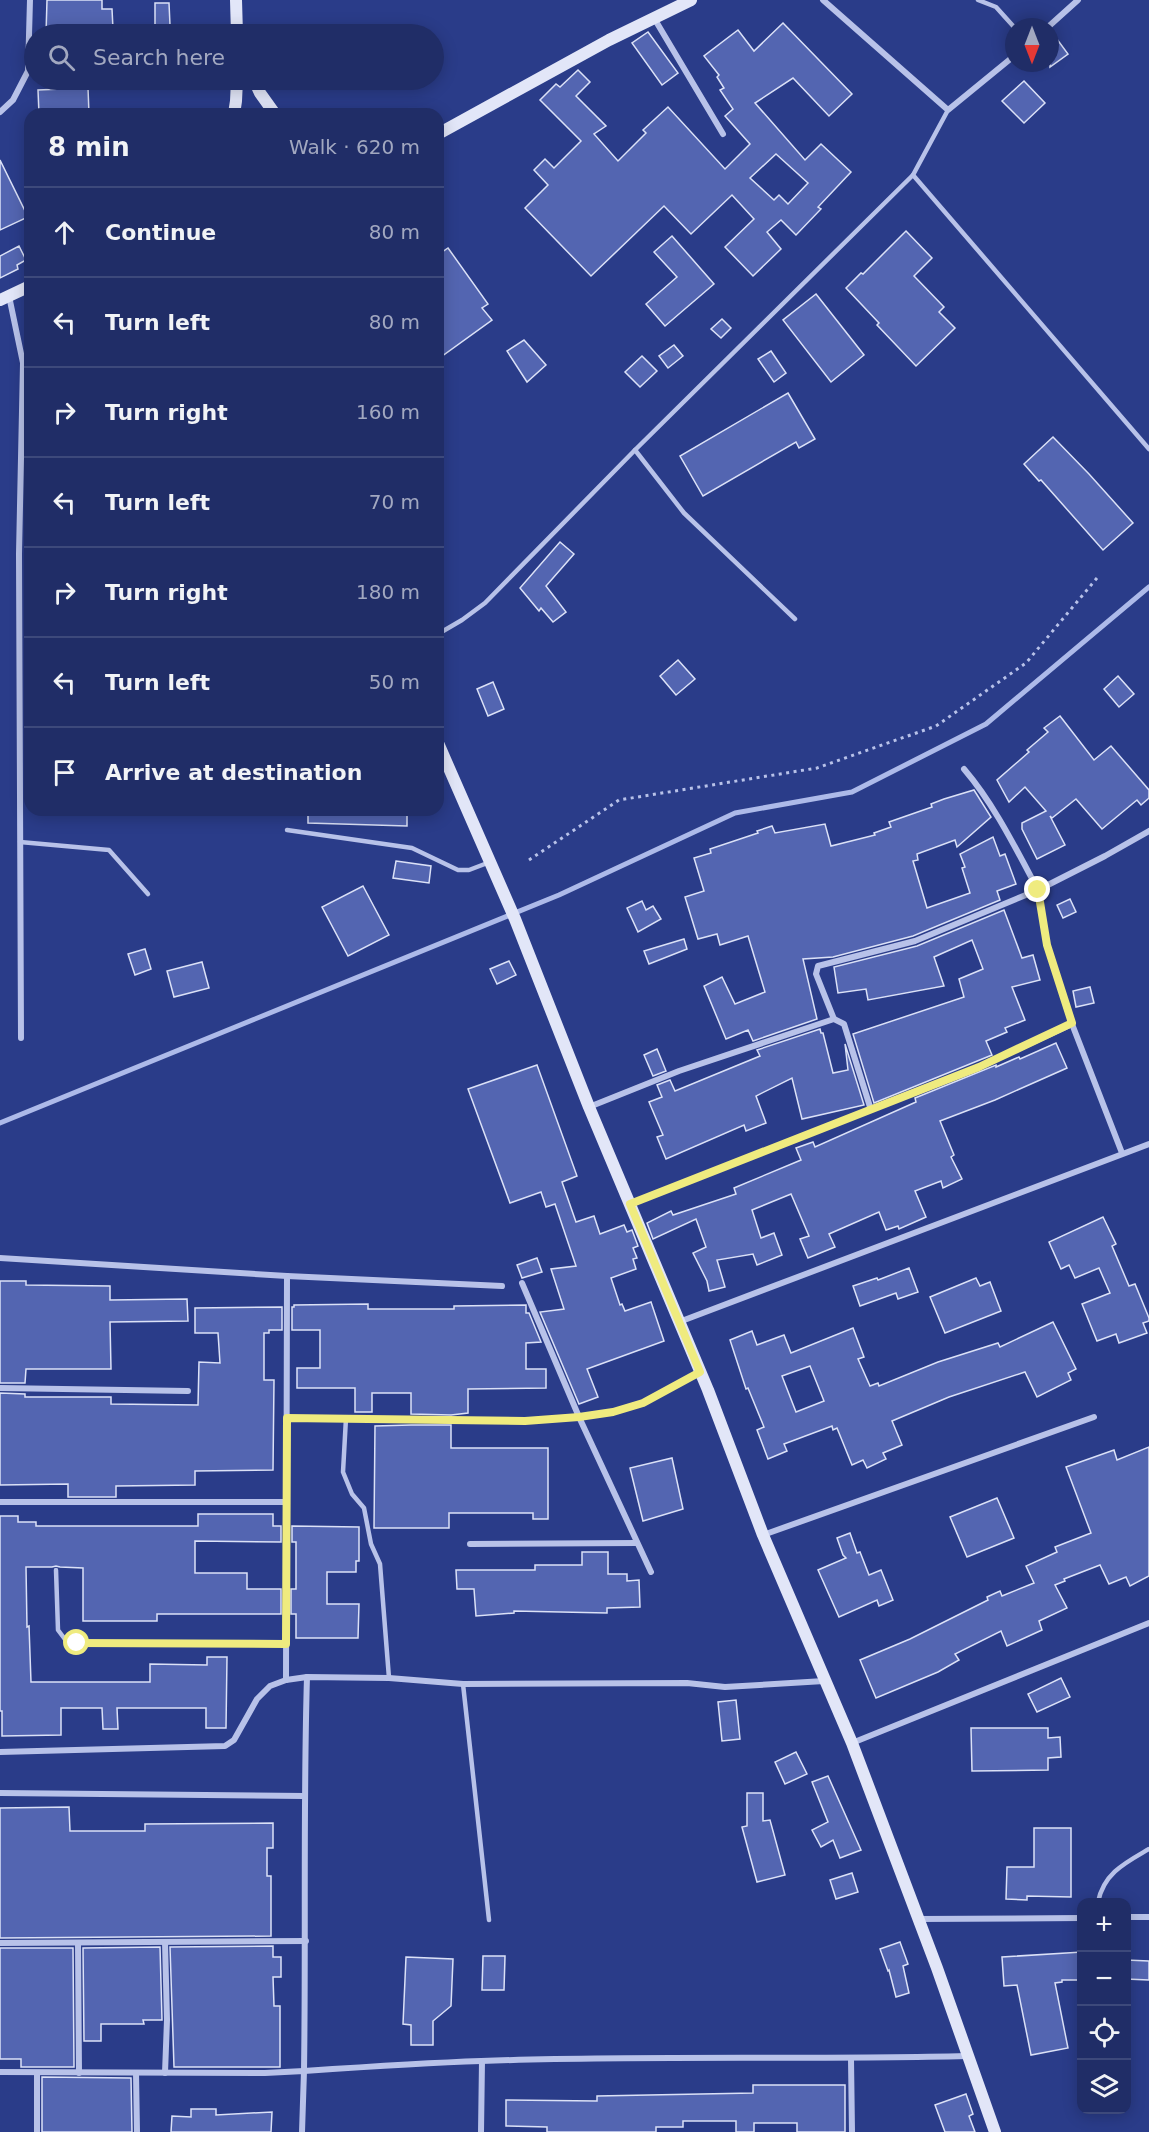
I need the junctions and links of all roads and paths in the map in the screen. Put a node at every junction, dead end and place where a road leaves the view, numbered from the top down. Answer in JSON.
{"nodes":[{"id":1,"x":30,"y":0,"type":"edge"},
{"id":2,"x":236,"y":0,"type":"edge"},
{"id":3,"x":691,"y":0,"type":"edge"},
{"id":4,"x":822,"y":0,"type":"edge"},
{"id":5,"x":978,"y":0,"type":"edge"},
{"id":6,"x":1078,"y":0,"type":"edge"},
{"id":7,"x":237,"y":18,"type":"junction"},
{"id":8,"x":654,"y":18,"type":"junction"},
{"id":9,"x":1006,"y":18,"type":"edge"},
{"id":10,"x":1058,"y":18,"type":"edge"},
{"id":11,"x":30,"y":24,"type":"edge"},
{"id":12,"x":237,"y":24,"type":"edge"},
{"id":13,"x":239,"y":24,"type":"edge"},
{"id":14,"x":1005,"y":63,"type":"edge"},
{"id":15,"x":24,"y":82,"type":"edge"},
{"id":16,"x":237,"y":90,"type":"edge"},
{"id":17,"x":259,"y":90,"type":"edge"},
{"id":18,"x":235,"y":108,"type":"edge"},
{"id":19,"x":271,"y":108,"type":"edge"},
{"id":20,"x":948,"y":110,"type":"junction"},
{"id":21,"x":0,"y":112,"type":"edge"},
{"id":22,"x":444,"y":131,"type":"edge"},
{"id":23,"x":723,"y":134,"type":"dead end"},
{"id":24,"x":913,"y":175,"type":"junction"},
{"id":25,"x":24,"y":289,"type":"edge"},
{"id":26,"x":5,"y":298,"type":"edge"},
{"id":27,"x":1149,"y":449,"type":"edge"},
{"id":28,"x":635,"y":450,"type":"junction"},
{"id":29,"x":1097,"y":578,"type":"dead end"},
{"id":30,"x":795,"y":619,"type":"dead end"},
{"id":31,"x":444,"y":630,"type":"edge"},
{"id":32,"x":444,"y":757,"type":"edge"},
{"id":33,"x":964,"y":769,"type":"dead end"},
{"id":34,"x":287,"y":830,"type":"dead end"},
{"id":35,"x":1149,"y":831,"type":"edge"},
{"id":36,"x":20,"y":842,"type":"junction"},
{"id":37,"x":529,"y":860,"type":"dead end"},
{"id":38,"x":490,"y":862,"type":"junction"},
{"id":39,"x":1038,"y":890,"type":"junction"},
{"id":40,"x":148,"y":894,"type":"dead end"},
{"id":41,"x":834,"y":1019,"type":"junction"},
{"id":42,"x":1072,"y":1023,"type":"junction"},
{"id":43,"x":21,"y":1038,"type":"dead end"},
{"id":44,"x":589,"y":1107,"type":"junction"},
{"id":45,"x":871,"y":1110,"type":"junction"},
{"id":46,"x":1149,"y":1144,"type":"edge"},
{"id":47,"x":1122,"y":1153,"type":"junction"},
{"id":48,"x":630,"y":1204,"type":"junction"},
{"id":49,"x":0,"y":1258,"type":"edge"},
{"id":50,"x":287,"y":1276,"type":"junction"},
{"id":51,"x":522,"y":1283,"type":"dead end"},
{"id":52,"x":502,"y":1286,"type":"dead end"},
{"id":53,"x":679,"y":1322,"type":"junction"},
{"id":54,"x":700,"y":1372,"type":"junction"},
{"id":55,"x":0,"y":1388,"type":"edge"},
{"id":56,"x":188,"y":1391,"type":"dead end"},
{"id":57,"x":579,"y":1417,"type":"junction"},
{"id":58,"x":1094,"y":1417,"type":"dead end"},
{"id":59,"x":287,"y":1418,"type":"junction"},
{"id":60,"x":346,"y":1418,"type":"junction"},
{"id":61,"x":0,"y":1502,"type":"edge"},
{"id":62,"x":286,"y":1502,"type":"junction"},
{"id":63,"x":763,"y":1535,"type":"junction"},
{"id":64,"x":637,"y":1543,"type":"junction"},
{"id":65,"x":470,"y":1544,"type":"dead end"},
{"id":66,"x":56,"y":1569,"type":"dead end"},
{"id":67,"x":651,"y":1572,"type":"dead end"},
{"id":68,"x":1149,"y":1623,"type":"edge"},
{"id":69,"x":286,"y":1644,"type":"junction"},
{"id":70,"x":307,"y":1677,"type":"junction"},
{"id":71,"x":389,"y":1678,"type":"junction"},
{"id":72,"x":286,"y":1680,"type":"junction"},
{"id":73,"x":824,"y":1681,"type":"junction"},
{"id":74,"x":463,"y":1684,"type":"junction"},
{"id":75,"x":852,"y":1743,"type":"junction"},
{"id":76,"x":0,"y":1752,"type":"edge"},
{"id":77,"x":0,"y":1793,"type":"edge"},
{"id":78,"x":304,"y":1796,"type":"junction"},
{"id":79,"x":1149,"y":1849,"type":"edge"},
{"id":80,"x":1099,"y":1898,"type":"edge"},
{"id":81,"x":1131,"y":1917,"type":"edge"},
{"id":82,"x":1149,"y":1917,"type":"edge"},
{"id":83,"x":1077,"y":1918,"type":"edge"},
{"id":84,"x":919,"y":1919,"type":"junction"},
{"id":85,"x":489,"y":1920,"type":"dead end"},
{"id":86,"x":306,"y":1941,"type":"junction"},
{"id":87,"x":0,"y":1942,"type":"edge"},
{"id":88,"x":78,"y":1942,"type":"junction"},
{"id":89,"x":165,"y":1942,"type":"junction"},
{"id":90,"x":967,"y":2056,"type":"junction"},
{"id":91,"x":851,"y":2059,"type":"junction"},
{"id":92,"x":482,"y":2061,"type":"junction"},
{"id":93,"x":304,"y":2071,"type":"junction"},
{"id":94,"x":0,"y":2072,"type":"edge"},
{"id":95,"x":37,"y":2073,"type":"junction"},
{"id":96,"x":79,"y":2073,"type":"junction"},
{"id":97,"x":135,"y":2073,"type":"junction"},
{"id":98,"x":165,"y":2073,"type":"junction"},
{"id":99,"x":37,"y":2132,"type":"edge"},
{"id":100,"x":137,"y":2132,"type":"edge"},
{"id":101,"x":302,"y":2132,"type":"edge"},
{"id":102,"x":481,"y":2132,"type":"edge"},
{"id":103,"x":852,"y":2132,"type":"edge"},
{"id":104,"x":995,"y":2132,"type":"edge"}],
"edges":[{"from":1,"to":11,"type":"street"},
{"from":2,"to":7,"type":"street"},
{"from":3,"to":8,"type":"street"},
{"from":4,"to":20,"type":"street"},
{"from":5,"to":9,"type":"lane"},
{"from":6,"to":10,"type":"street"},
{"from":7,"to":12,"type":"street"},
{"from":7,"to":13,"type":"street"},
{"from":8,"to":22,"type":"street"},
{"from":8,"to":23,"type":"street"},
{"from":14,"to":20,"type":"street"},
{"from":15,"to":21,"type":"street"},
{"from":16,"to":18,"type":"street"},
{"from":17,"to":19,"type":"street"},
{"from":20,"to":24,"type":"lane"},
{"from":24,"to":27,"type":"lane"},
{"from":24,"to":28,"type":"lane"},
{"from":25,"to":26,"type":"street"},
{"from":26,"to":36,"type":"street"},
{"from":28,"to":30,"type":"lane"},
{"from":28,"to":31,"type":"lane"},
{"from":29,"to":37,"type":"path"},
{"from":32,"to":38,"type":"street"},
{"from":33,"to":39,"type":"street"},
{"from":34,"to":38,"type":"lane"},
{"from":35,"to":39,"type":"street"},
{"from":36,"to":40,"type":"lane"},
{"from":36,"to":43,"type":"street"},
{"from":38,"to":44,"type":"street"},
{"from":39,"to":41,"type":"street"},
{"from":39,"to":42,"type":"street"},
{"from":41,"to":44,"type":"street"},
{"from":41,"to":45,"type":"street"},
{"from":42,"to":45,"type":"street"},
{"from":42,"to":47,"type":"street"},
{"from":44,"to":48,"type":"street"},
{"from":45,"to":48,"type":"street"},
{"from":46,"to":47,"type":"street"},
{"from":47,"to":53,"type":"street"},
{"from":48,"to":53,"type":"street"},
{"from":49,"to":50,"type":"street"},
{"from":50,"to":52,"type":"street"},
{"from":50,"to":59,"type":"street"},
{"from":51,"to":57,"type":"street"},
{"from":53,"to":54,"type":"street"},
{"from":54,"to":57,"type":"street"},
{"from":54,"to":63,"type":"street"},
{"from":55,"to":56,"type":"street"},
{"from":57,"to":60,"type":"street"},
{"from":57,"to":64,"type":"street"},
{"from":58,"to":63,"type":"street"},
{"from":59,"to":60,"type":"street"},
{"from":59,"to":62,"type":"street"},
{"from":60,"to":71,"type":"lane"},
{"from":61,"to":62,"type":"street"},
{"from":62,"to":69,"type":"street"},
{"from":63,"to":73,"type":"street"},
{"from":64,"to":65,"type":"street"},
{"from":64,"to":67,"type":"street"},
{"from":66,"to":69,"type":"lane"},
{"from":68,"to":75,"type":"street"},
{"from":69,"to":72,"type":"street"},
{"from":70,"to":71,"type":"street"},
{"from":70,"to":72,"type":"street"},
{"from":70,"to":78,"type":"street"},
{"from":71,"to":74,"type":"street"},
{"from":72,"to":76,"type":"street"},
{"from":73,"to":74,"type":"street"},
{"from":73,"to":75,"type":"street"},
{"from":74,"to":85,"type":"lane"},
{"from":75,"to":84,"type":"street"},
{"from":77,"to":78,"type":"street"},
{"from":78,"to":86,"type":"street"},
{"from":79,"to":80,"type":"lane"},
{"from":81,"to":82,"type":"street"},
{"from":83,"to":84,"type":"street"},
{"from":84,"to":90,"type":"street"},
{"from":86,"to":89,"type":"street"},
{"from":86,"to":93,"type":"street"},
{"from":87,"to":88,"type":"street"},
{"from":88,"to":89,"type":"street"},
{"from":88,"to":96,"type":"street"},
{"from":89,"to":98,"type":"street"},
{"from":90,"to":91,"type":"street"},
{"from":90,"to":104,"type":"street"},
{"from":91,"to":92,"type":"street"},
{"from":91,"to":103,"type":"street"},
{"from":92,"to":93,"type":"street"},
{"from":92,"to":102,"type":"street"},
{"from":93,"to":98,"type":"street"},
{"from":93,"to":101,"type":"street"},
{"from":94,"to":95,"type":"street"},
{"from":95,"to":96,"type":"street"},
{"from":95,"to":99,"type":"street"},
{"from":96,"to":97,"type":"street"},
{"from":97,"to":98,"type":"street"},
{"from":97,"to":100,"type":"street"}]}
